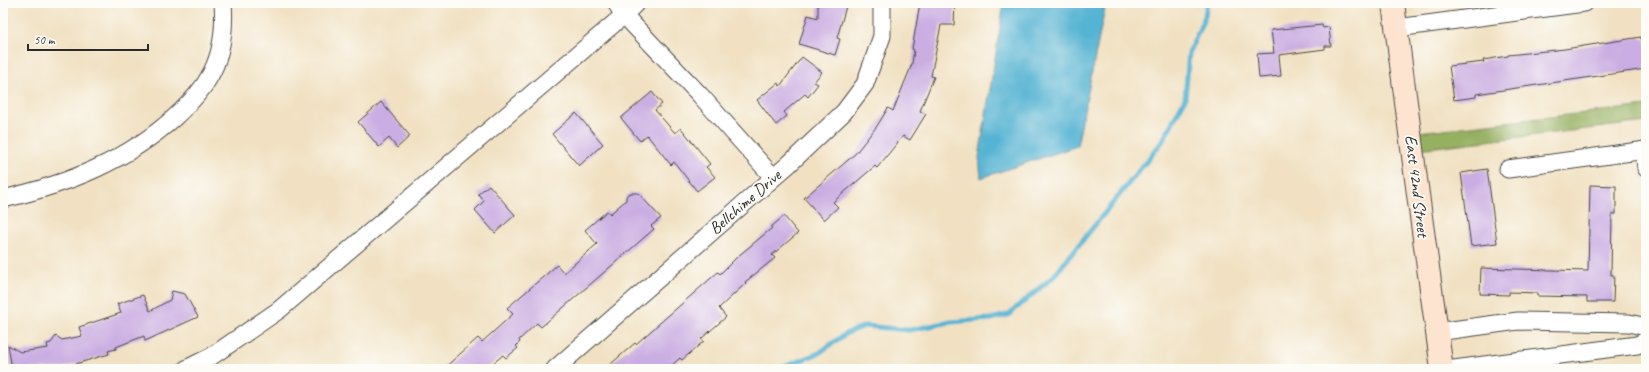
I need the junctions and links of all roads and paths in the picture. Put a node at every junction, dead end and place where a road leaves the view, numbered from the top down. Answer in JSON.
{"nodes":[{"id":1,"x":223,"y":3,"type":"edge"},
{"id":2,"x":636,"y":3,"type":"edge"},
{"id":3,"x":882,"y":3,"type":"edge"},
{"id":4,"x":1393,"y":3,"type":"edge"},
{"id":5,"x":1584,"y":3,"type":"edge"},
{"id":6,"x":620,"y":9,"type":"edge"},
{"id":7,"x":1397,"y":28,"type":"junction"},
{"id":8,"x":1645,"y":150,"type":"edge"},
{"id":9,"x":1646,"y":168,"type":"edge"},
{"id":10,"x":1508,"y":169,"type":"dead end"},
{"id":11,"x":774,"y":177,"type":"junction"},
{"id":12,"x":3,"y":199,"type":"edge"},
{"id":13,"x":1646,"y":327,"type":"edge"},
{"id":14,"x":1437,"y":332,"type":"junction"},
{"id":15,"x":1646,"y":341,"type":"edge"},
{"id":16,"x":186,"y":369,"type":"edge"},
{"id":17,"x":555,"y":369,"type":"edge"},
{"id":18,"x":1442,"y":369,"type":"edge"},
{"id":19,"x":1454,"y":369,"type":"edge"}],
"edges":[{"from":1,"to":12,"type":"street"},
{"from":2,"to":6,"type":"street"},
{"from":3,"to":11,"type":"street","name":"Bellchime Drive"},
{"from":4,"to":7,"type":"street","name":"East 42nd Street"},
{"from":5,"to":7,"type":"street"},
{"from":6,"to":11,"type":"street"},
{"from":6,"to":16,"type":"street"},
{"from":7,"to":14,"type":"street","name":"East 42nd Street"},
{"from":8,"to":9,"type":"street"},
{"from":8,"to":10,"type":"street"},
{"from":11,"to":17,"type":"street","name":"Bellchime Drive"},
{"from":13,"to":14,"type":"street"},
{"from":14,"to":18,"type":"street","name":"East 42nd Street"},
{"from":15,"to":19,"type":"street"}]}
